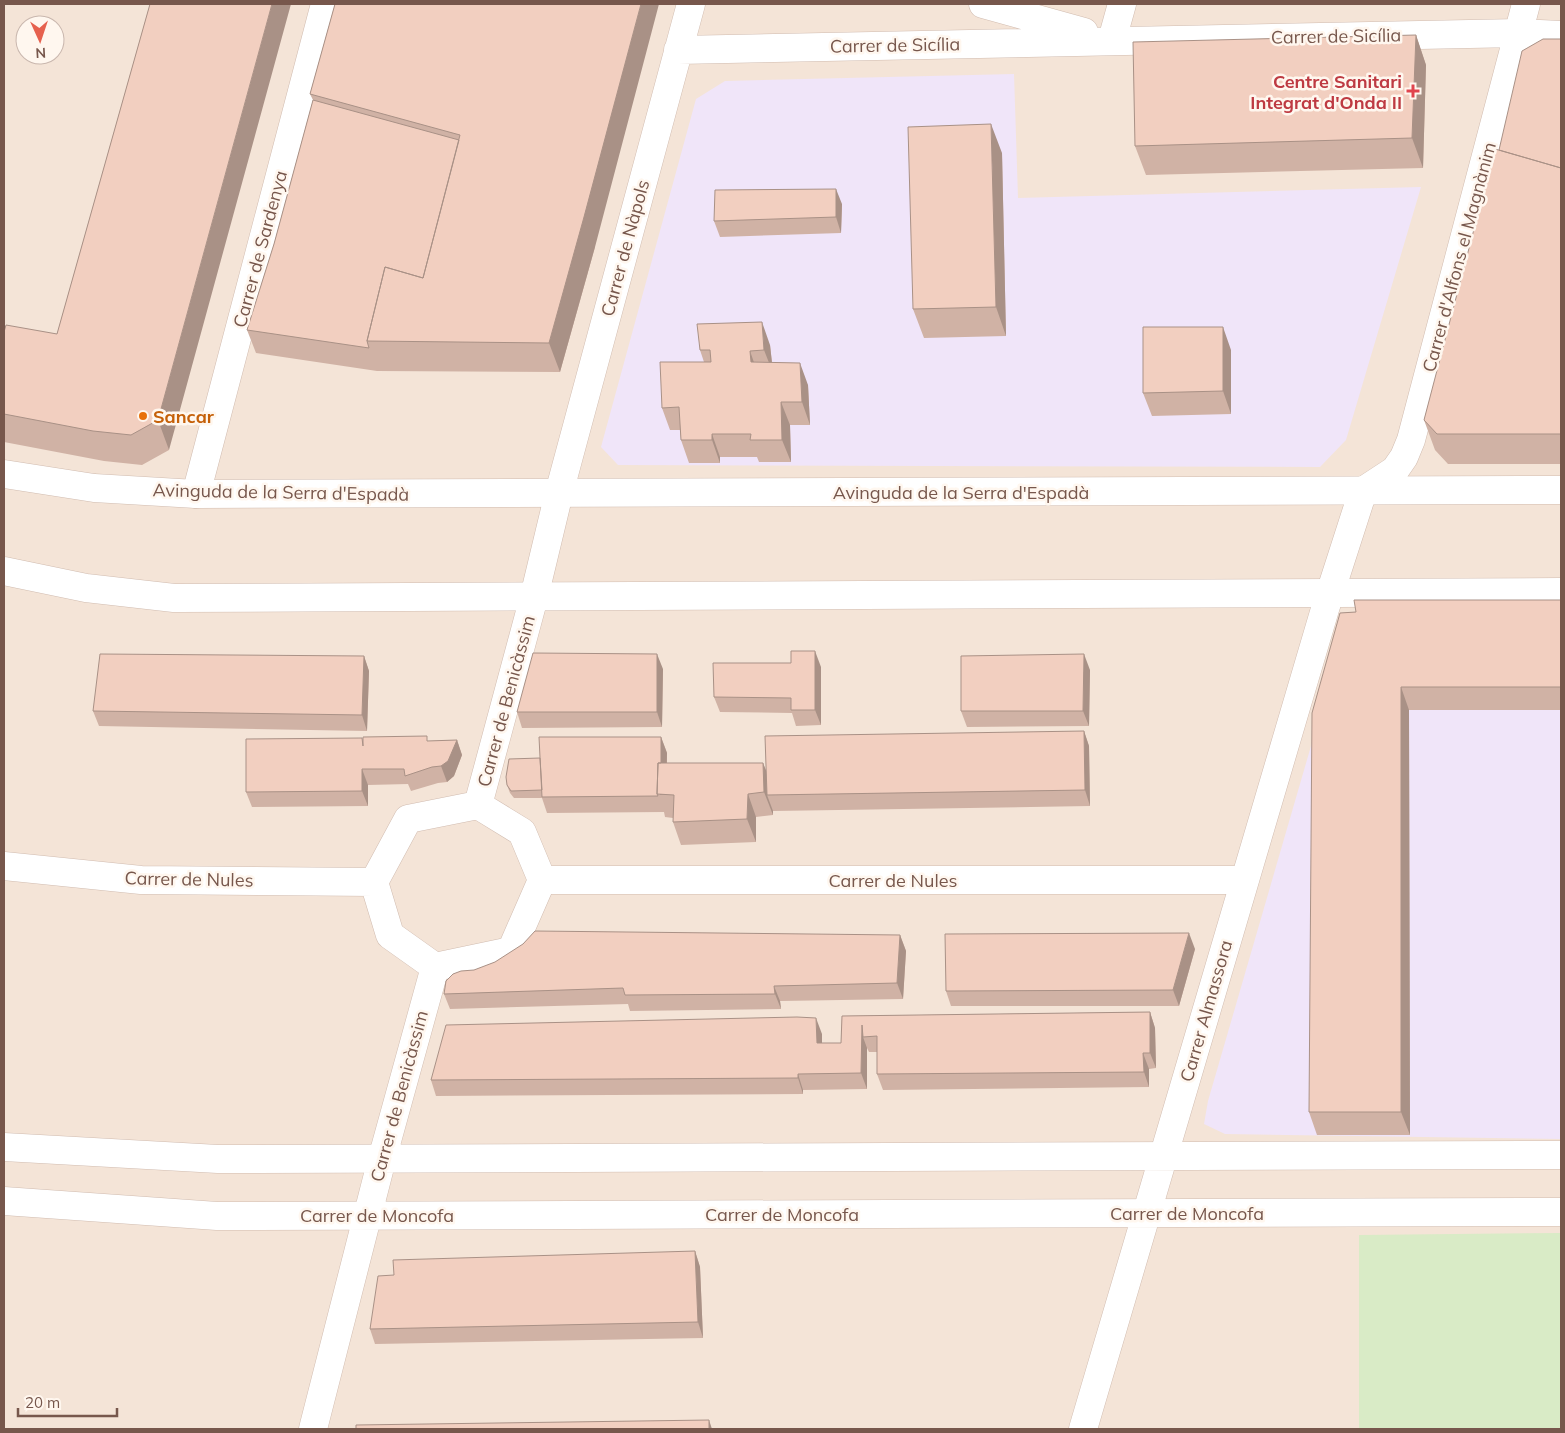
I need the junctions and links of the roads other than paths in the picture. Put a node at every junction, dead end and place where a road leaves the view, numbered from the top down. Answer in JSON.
{"nodes":[{"id":1,"x":324,"y":4,"type":"edge"},
{"id":2,"x":691,"y":4,"type":"edge"},
{"id":3,"x":982,"y":4,"type":"edge"},
{"id":4,"x":1122,"y":4,"type":"edge"},
{"id":5,"x":1526,"y":4,"type":"edge"},
{"id":6,"x":1519,"y":33,"type":"junction"},
{"id":7,"x":1561,"y":35,"type":"edge"},
{"id":8,"x":1112,"y":40,"type":"junction"},
{"id":9,"x":678,"y":50,"type":"junction"},
{"id":10,"x":4,"y":474,"type":"edge"},
{"id":11,"x":1561,"y":490,"type":"edge"},
{"id":12,"x":1363,"y":491,"type":"junction"},
{"id":13,"x":559,"y":493,"type":"junction"},
{"id":14,"x":196,"y":494,"type":"junction"},
{"id":15,"x":4,"y":571,"type":"edge"},
{"id":16,"x":1561,"y":592,"type":"edge"},
{"id":17,"x":1330,"y":593,"type":"junction"},
{"id":18,"x":534,"y":597,"type":"junction"},
{"id":19,"x":478,"y":805,"type":"junction"},
{"id":20,"x":4,"y":866,"type":"edge"},
{"id":21,"x":542,"y":880,"type":"junction"},
{"id":22,"x":1245,"y":880,"type":"junction"},
{"id":23,"x":374,"y":882,"type":"junction"},
{"id":24,"x":435,"y":967,"type":"junction"},
{"id":25,"x":4,"y":1147,"type":"edge"},
{"id":26,"x":1164,"y":1155,"type":"junction"},
{"id":27,"x":1561,"y":1155,"type":"edge"},
{"id":28,"x":382,"y":1159,"type":"junction"},
{"id":29,"x":4,"y":1201,"type":"edge"},
{"id":30,"x":1561,"y":1212,"type":"edge"},
{"id":31,"x":1147,"y":1213,"type":"junction"},
{"id":32,"x":367,"y":1215,"type":"junction"},
{"id":33,"x":313,"y":1429,"type":"edge"},
{"id":34,"x":1083,"y":1429,"type":"edge"}],
"edges":[{"from":1,"to":14,"type":"street","name":"Carrer de Sardenya"},
{"from":2,"to":9,"type":"street","name":"Carrer de Nàpols"},
{"from":3,"to":8,"type":"street","name":"Carrer de Sicília"},
{"from":4,"to":8,"type":"street"},
{"from":5,"to":6,"type":"street","name":"Carrer d'Alfons el Magnànim"},
{"from":6,"to":7,"type":"street","name":"Carrer de Sicília"},
{"from":6,"to":8,"type":"street","name":"Carrer de Sicília"},
{"from":6,"to":12,"type":"street","name":"Carrer d'Alfons el Magnànim"},
{"from":8,"to":9,"type":"street","name":"Carrer de Sicília"},
{"from":9,"to":13,"type":"street","name":"Carrer de Nàpols"},
{"from":10,"to":14,"type":"street","name":"Avinguda de la Serra d'Espadà"},
{"from":11,"to":12,"type":"street","name":"Avinguda de la Serra d'Espadà"},
{"from":12,"to":13,"type":"street","name":"Avinguda de la Serra d'Espadà"},
{"from":12,"to":17,"type":"street"},
{"from":13,"to":14,"type":"street","name":"Avinguda de la Serra d'Espadà"},
{"from":13,"to":18,"type":"street"},
{"from":15,"to":18,"type":"street"},
{"from":16,"to":17,"type":"street"},
{"from":17,"to":18,"type":"street"},
{"from":17,"to":22,"type":"street","name":"Carrer Almassora"},
{"from":18,"to":19,"type":"street","name":"Carrer de Benicàssim"},
{"from":19,"to":21,"type":"street"},
{"from":19,"to":23,"type":"street"},
{"from":20,"to":23,"type":"street","name":"Carrer de Nules"},
{"from":21,"to":22,"type":"street","name":"Carrer de Nules"},
{"from":21,"to":24,"type":"street"},
{"from":22,"to":26,"type":"street","name":"Carrer Almassora"},
{"from":23,"to":24,"type":"street"},
{"from":24,"to":28,"type":"street","name":"Carrer de Benicàssim"},
{"from":25,"to":28,"type":"street"},
{"from":26,"to":27,"type":"street"},
{"from":26,"to":28,"type":"street"},
{"from":26,"to":31,"type":"street","name":"Carrer Almassora"},
{"from":28,"to":32,"type":"street","name":"Carrer de Benicàssim"},
{"from":29,"to":32,"type":"street","name":"Carrer de Moncofa"},
{"from":30,"to":31,"type":"street","name":"Carrer de Moncofa"},
{"from":31,"to":32,"type":"street","name":"Carrer de Moncofa"},
{"from":31,"to":34,"type":"street","name":"Carrer Almassora"},
{"from":32,"to":33,"type":"street","name":"Carrer de Benicàssim"}]}
